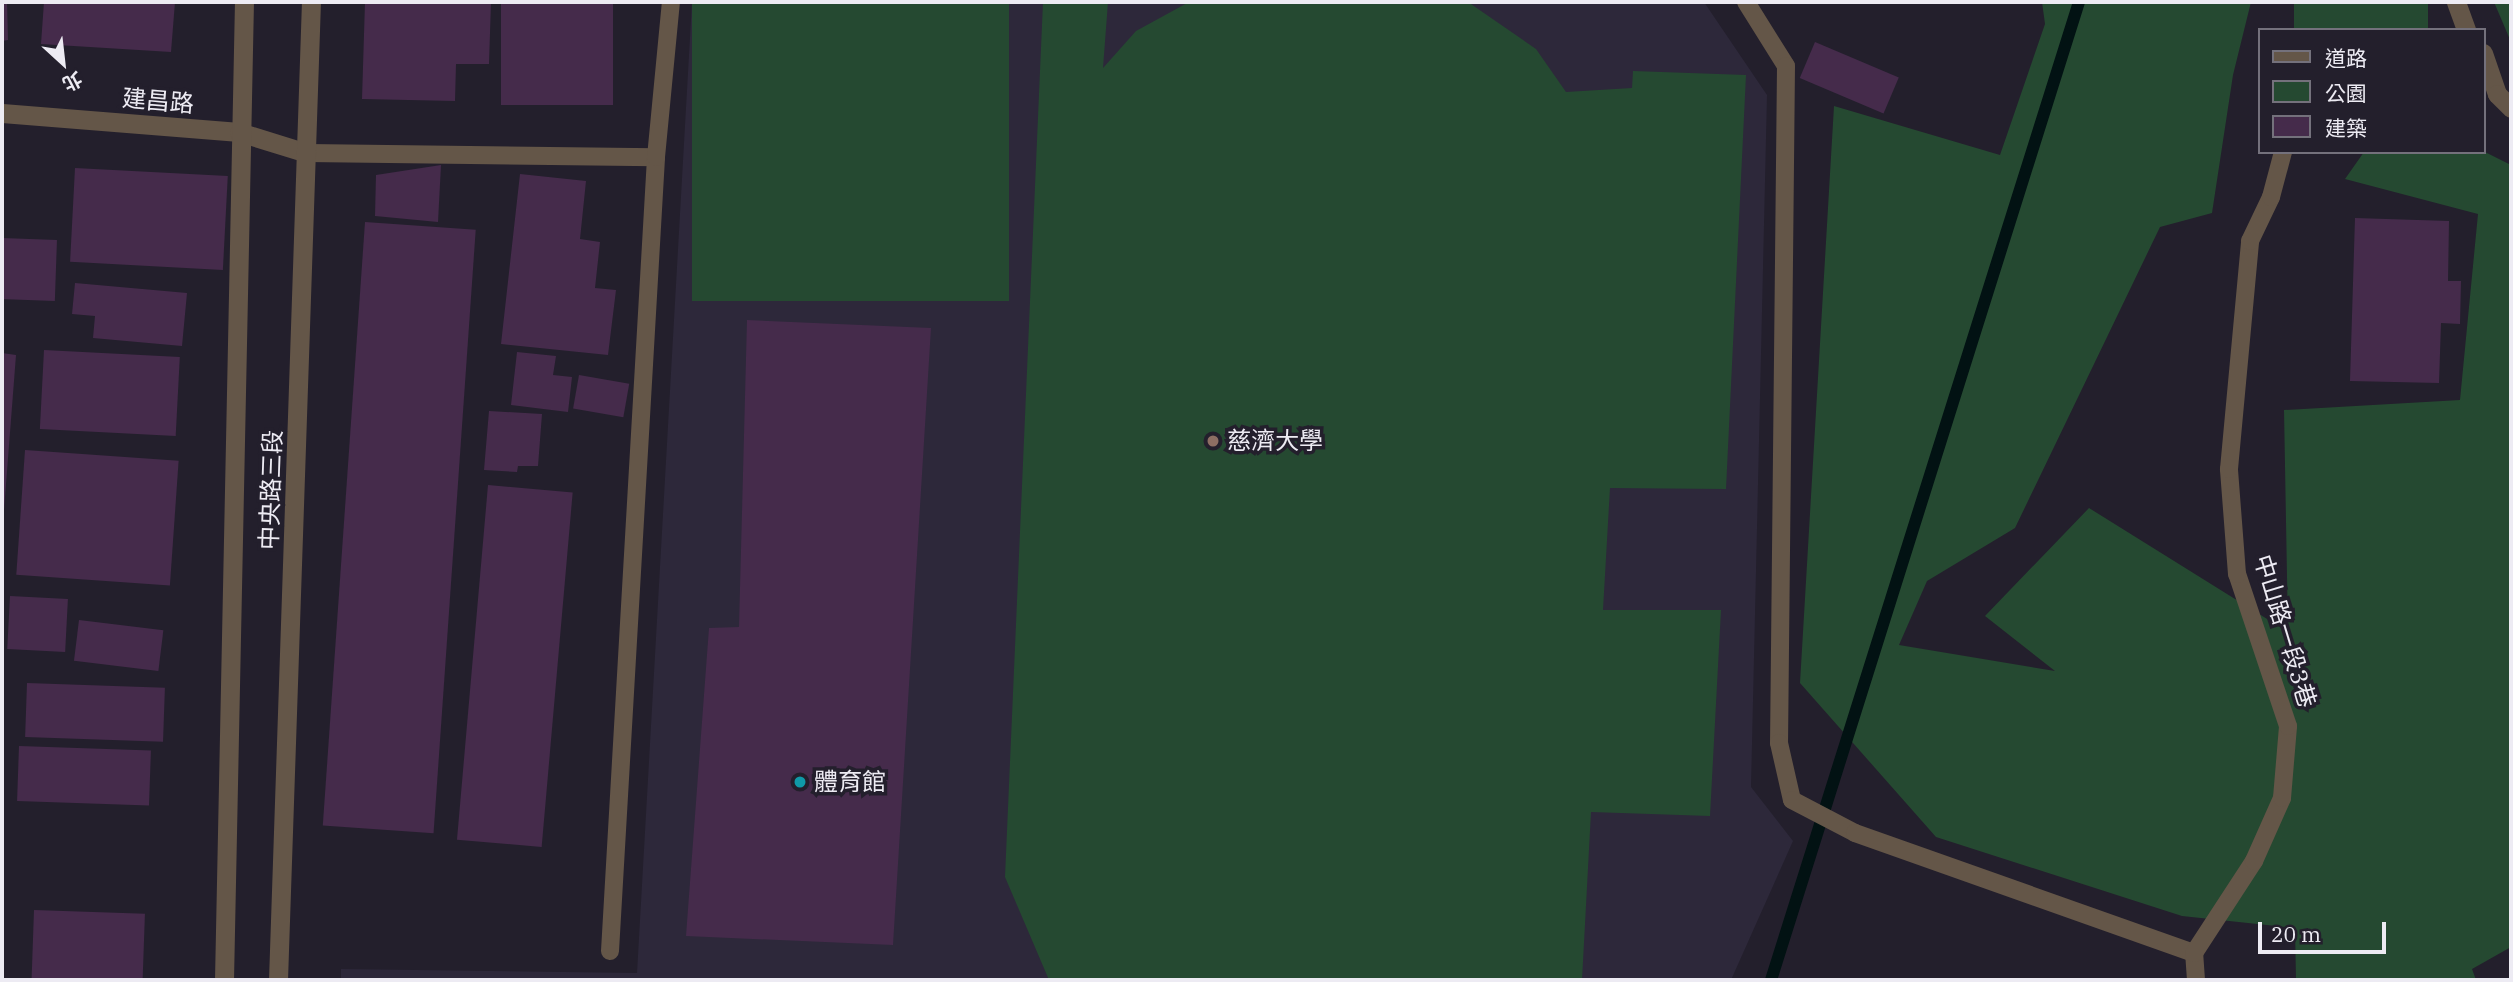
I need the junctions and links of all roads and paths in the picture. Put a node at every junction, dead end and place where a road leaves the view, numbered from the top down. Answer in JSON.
{"nodes":[{"id":1,"x":244,"y":2,"type":"edge"},
{"id":2,"x":311,"y":2,"type":"edge"},
{"id":3,"x":671,"y":2,"type":"edge"},
{"id":4,"x":1746,"y":2,"type":"edge"},
{"id":5,"x":2456,"y":2,"type":"edge"},
{"id":6,"x":2465,"y":28,"type":"edge"},
{"id":7,"x":2485,"y":64,"type":"edge"},
{"id":8,"x":2490,"y":92,"type":"edge"},
{"id":9,"x":2511,"y":108,"type":"edge"},
{"id":10,"x":2,"y":113,"type":"edge"},
{"id":11,"x":239,"y":132,"type":"junction"},
{"id":12,"x":307,"y":153,"type":"junction"},
{"id":13,"x":2282,"y":154,"type":"edge"},
{"id":14,"x":656,"y":157,"type":"junction"},
{"id":15,"x":610,"y":951,"type":"dead end"},
{"id":16,"x":2194,"y":953,"type":"junction"},
{"id":17,"x":224,"y":980,"type":"edge"},
{"id":18,"x":278,"y":980,"type":"edge"},
{"id":19,"x":2196,"y":980,"type":"edge"}],
"edges":[{"from":1,"to":11,"type":"street","name":"中央路三段"},
{"from":2,"to":12,"type":"street","name":"中央路三段"},
{"from":3,"to":14,"type":"lane"},
{"from":4,"to":16,"type":"lane"},
{"from":5,"to":6,"type":"street"},
{"from":7,"to":8,"type":"street"},
{"from":8,"to":9,"type":"street"},
{"from":10,"to":11,"type":"street","name":"建昌路"},
{"from":11,"to":12,"type":"street","name":"建昌路"},
{"from":11,"to":17,"type":"street","name":"中央路三段"},
{"from":12,"to":14,"type":"lane"},
{"from":12,"to":18,"type":"street","name":"中央路三段"},
{"from":13,"to":16,"type":"lane","name":"中山路一段3巷"},
{"from":14,"to":15,"type":"lane"},
{"from":16,"to":19,"type":"lane"}]}
